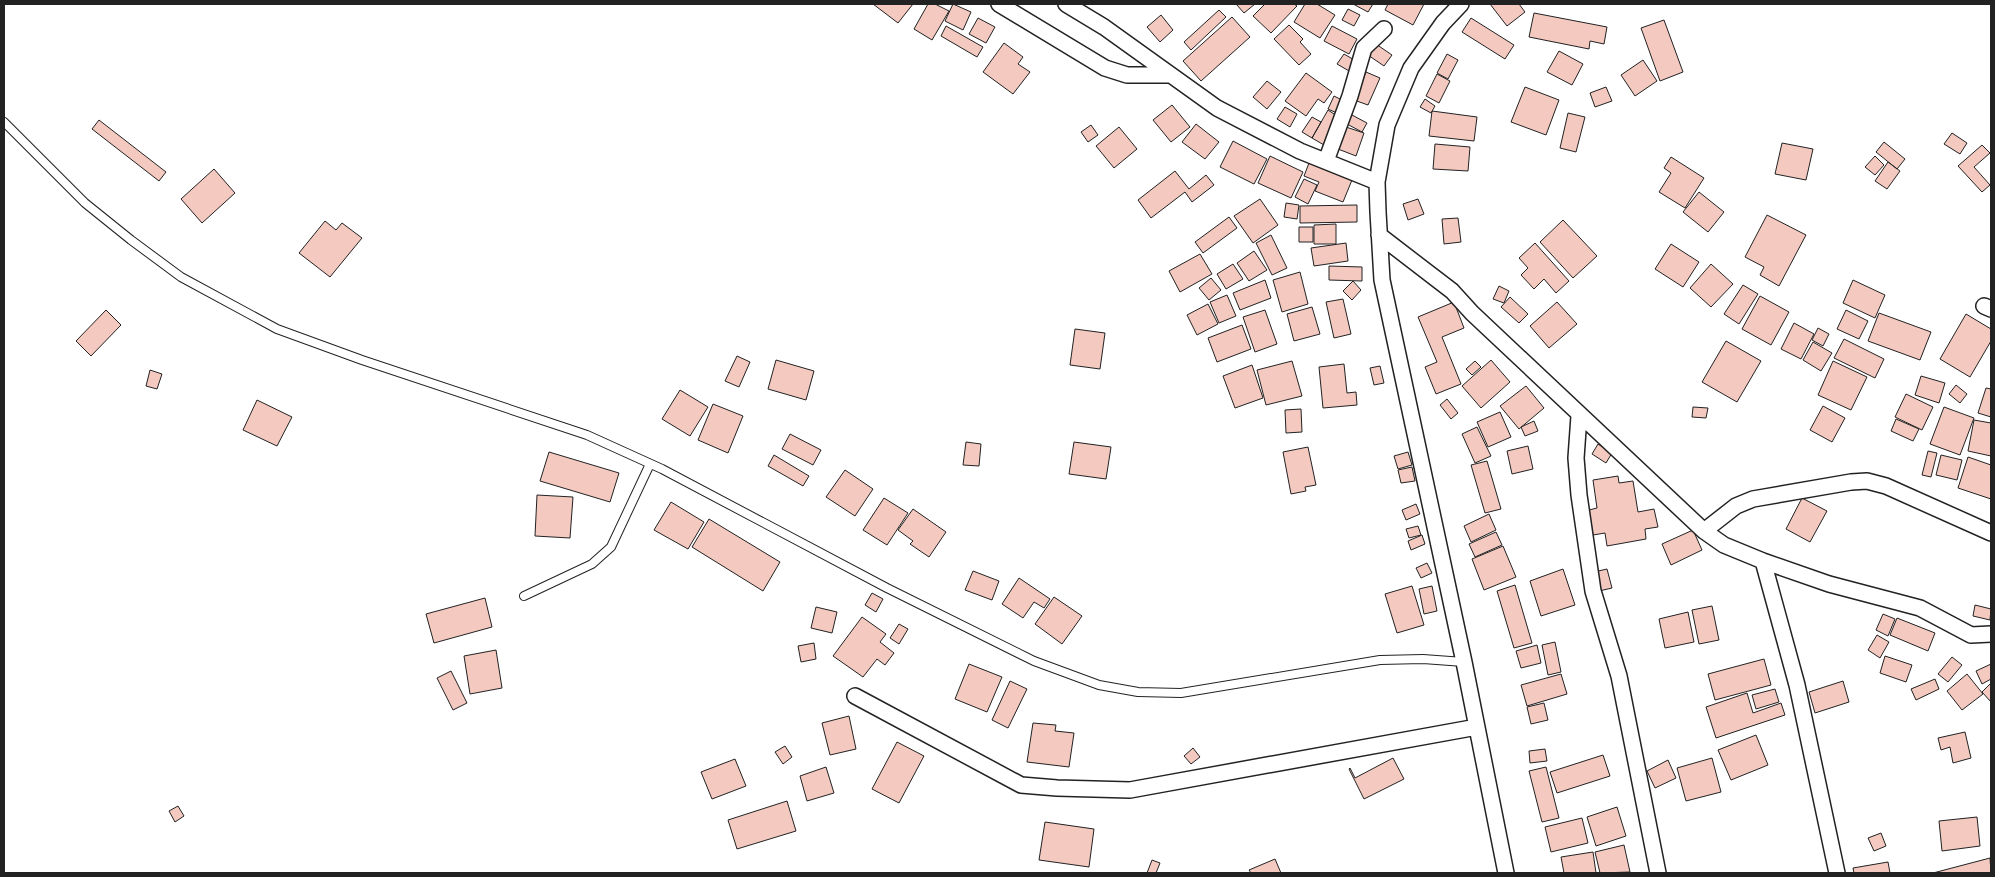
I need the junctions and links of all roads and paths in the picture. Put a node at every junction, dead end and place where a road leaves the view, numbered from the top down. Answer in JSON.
{"nodes":[{"id":1,"x":999,"y":4,"type":"edge"},
{"id":2,"x":1066,"y":4,"type":"edge"},
{"id":3,"x":1457,"y":5,"type":"edge"},
{"id":4,"x":1384,"y":29,"type":"dead end"},
{"id":5,"x":1170,"y":75,"type":"junction"},
{"id":6,"x":4,"y":122,"type":"edge"},
{"id":7,"x":1326,"y":161,"type":"junction"},
{"id":8,"x":1377,"y":182,"type":"junction"},
{"id":9,"x":1379,"y":235,"type":"junction"},
{"id":10,"x":1579,"y":416,"type":"junction"},
{"id":11,"x":650,"y":464,"type":"junction"},
{"id":12,"x":1704,"y":531,"type":"junction"},
{"id":13,"x":1991,"y":533,"type":"edge"},
{"id":14,"x":1763,"y":561,"type":"junction"},
{"id":15,"x":524,"y":596,"type":"dead end"},
{"id":16,"x":1991,"y":634,"type":"edge"},
{"id":17,"x":1464,"y":662,"type":"junction"},
{"id":18,"x":855,"y":696,"type":"dead end"},
{"id":19,"x":1477,"y":727,"type":"junction"},
{"id":20,"x":1506,"y":873,"type":"edge"},
{"id":21,"x":1658,"y":873,"type":"edge"},
{"id":22,"x":1837,"y":873,"type":"edge"}],
"edges":[{"from":1,"to":5,"type":"street"},
{"from":2,"to":5,"type":"street"},
{"from":3,"to":8,"type":"street"},
{"from":4,"to":7,"type":"street"},
{"from":5,"to":7,"type":"street"},
{"from":6,"to":11,"type":"lane"},
{"from":7,"to":8,"type":"street"},
{"from":8,"to":9,"type":"street"},
{"from":9,"to":10,"type":"street"},
{"from":9,"to":17,"type":"street"},
{"from":10,"to":12,"type":"street"},
{"from":10,"to":21,"type":"street"},
{"from":11,"to":15,"type":"lane"},
{"from":11,"to":17,"type":"lane"},
{"from":12,"to":13,"type":"street"},
{"from":12,"to":14,"type":"street"},
{"from":14,"to":16,"type":"street"},
{"from":14,"to":22,"type":"street"},
{"from":17,"to":19,"type":"street"},
{"from":18,"to":19,"type":"street"},
{"from":19,"to":20,"type":"street"}]}
